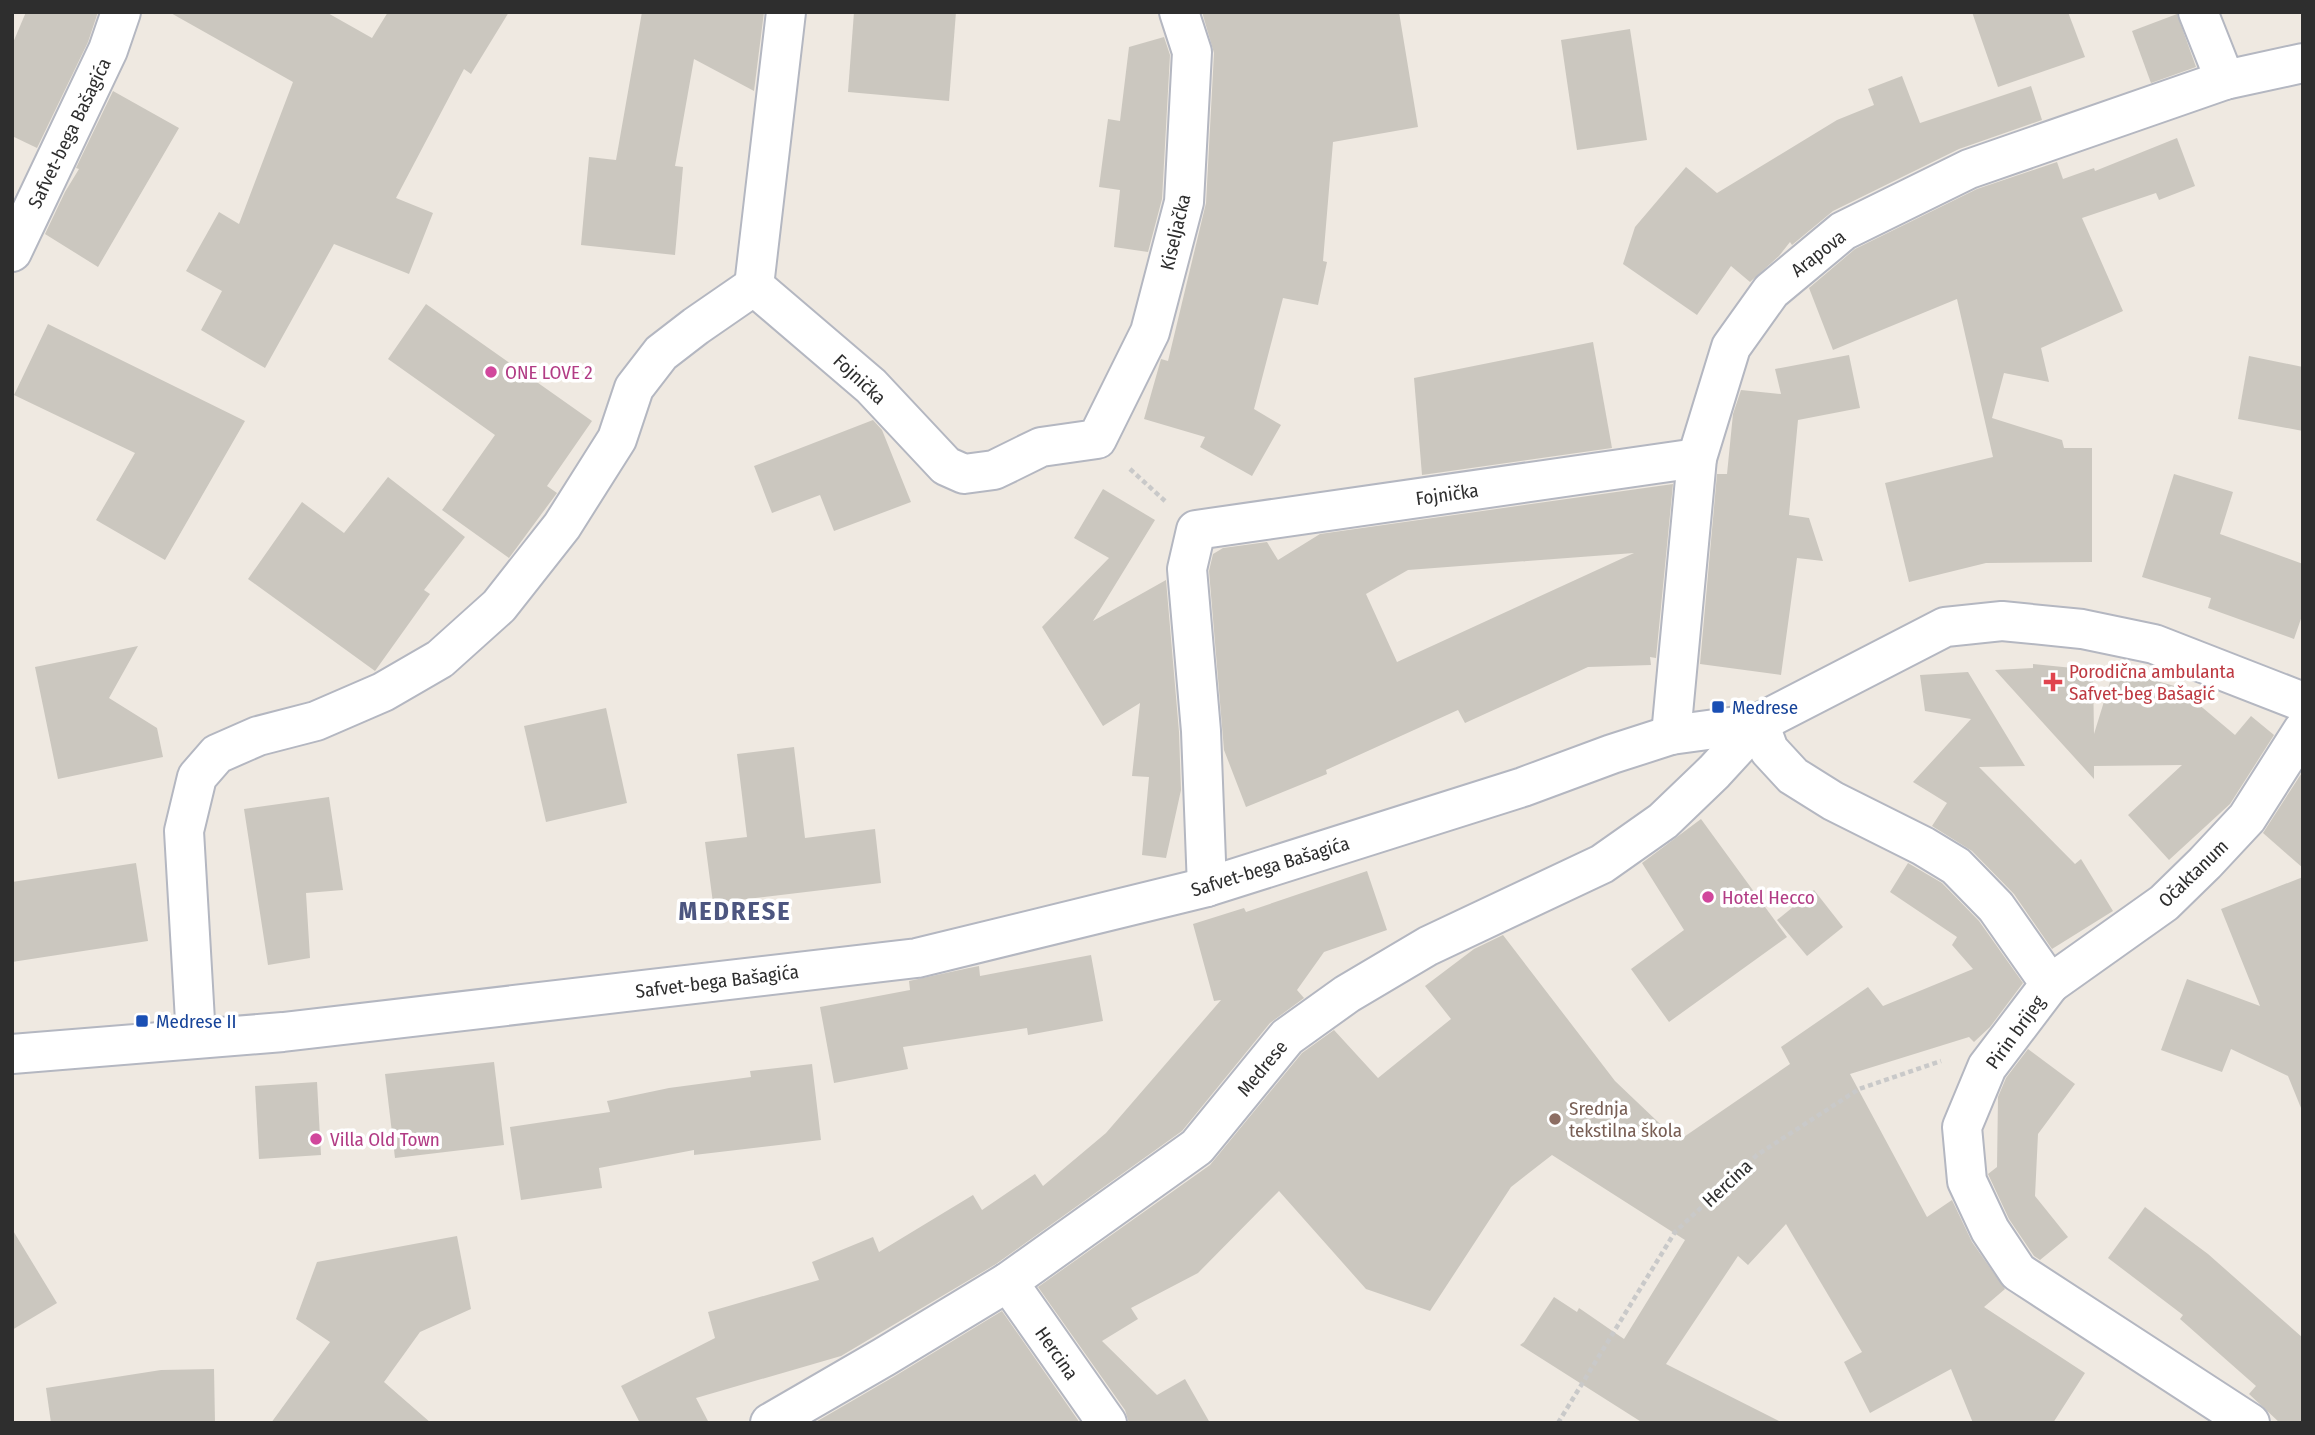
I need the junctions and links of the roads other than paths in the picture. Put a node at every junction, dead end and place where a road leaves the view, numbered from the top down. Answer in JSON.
{"nodes":[{"id":1,"x":121,"y":12,"type":"edge"},
{"id":2,"x":786,"y":12,"type":"edge"},
{"id":3,"x":1180,"y":12,"type":"edge"},
{"id":4,"x":2198,"y":12,"type":"edge"},
{"id":5,"x":2303,"y":63,"type":"edge"},
{"id":6,"x":2225,"y":80,"type":"junction"},
{"id":7,"x":12,"y":252,"type":"edge"},
{"id":8,"x":754,"y":286,"type":"junction"},
{"id":9,"x":1097,"y":439,"type":"joint"},
{"id":10,"x":1697,"y":458,"type":"junction"},
{"id":11,"x":2303,"y":702,"type":"edge"},
{"id":12,"x":1759,"y":723,"type":"junction"},
{"id":13,"x":2303,"y":730,"type":"edge"},
{"id":14,"x":1671,"y":735,"type":"junction"},
{"id":15,"x":1207,"y":887,"type":"junction"},
{"id":16,"x":2050,"y":984,"type":"junction"},
{"id":17,"x":196,"y":1038,"type":"junction"},
{"id":18,"x":12,"y":1054,"type":"edge"},
{"id":19,"x":1008,"y":1282,"type":"junction"},
{"id":20,"x":770,"y":1423,"type":"edge"},
{"id":21,"x":1107,"y":1423,"type":"edge"},
{"id":22,"x":2250,"y":1423,"type":"edge"}],
"edges":[{"from":1,"to":7,"type":"street","name":"Safvet-bega Bašagića"},
{"from":2,"to":8,"type":"street"},
{"from":3,"to":9,"type":"street","name":"Kiseljačka"},
{"from":4,"to":6,"type":"street"},
{"from":5,"to":6,"type":"street","name":"Arapova"},
{"from":6,"to":10,"type":"street","name":"Arapova"},
{"from":8,"to":9,"type":"street","name":"Fojnička"},
{"from":8,"to":17,"type":"street"},
{"from":10,"to":14,"type":"street","name":"Arapova"},
{"from":10,"to":15,"type":"street","name":"Fojnička"},
{"from":11,"to":12,"type":"street","name":"Safvet-bega Bašagića"},
{"from":12,"to":14,"type":"street","name":"Safvet-bega Bašagića"},
{"from":12,"to":16,"type":"street","name":"Pirin brijeg"},
{"from":12,"to":19,"type":"street","name":"Medrese"},
{"from":13,"to":16,"type":"street","name":"Očaktanum"},
{"from":14,"to":15,"type":"street","name":"Safvet-bega Bašagića"},
{"from":15,"to":17,"type":"street","name":"Safvet-bega Bašagića"},
{"from":16,"to":22,"type":"street","name":"Pirin brijeg"},
{"from":17,"to":18,"type":"street","name":"Safvet-bega Bašagića"},
{"from":19,"to":20,"type":"street","name":"Medrese"},
{"from":19,"to":21,"type":"street","name":"Hercina"}]}
